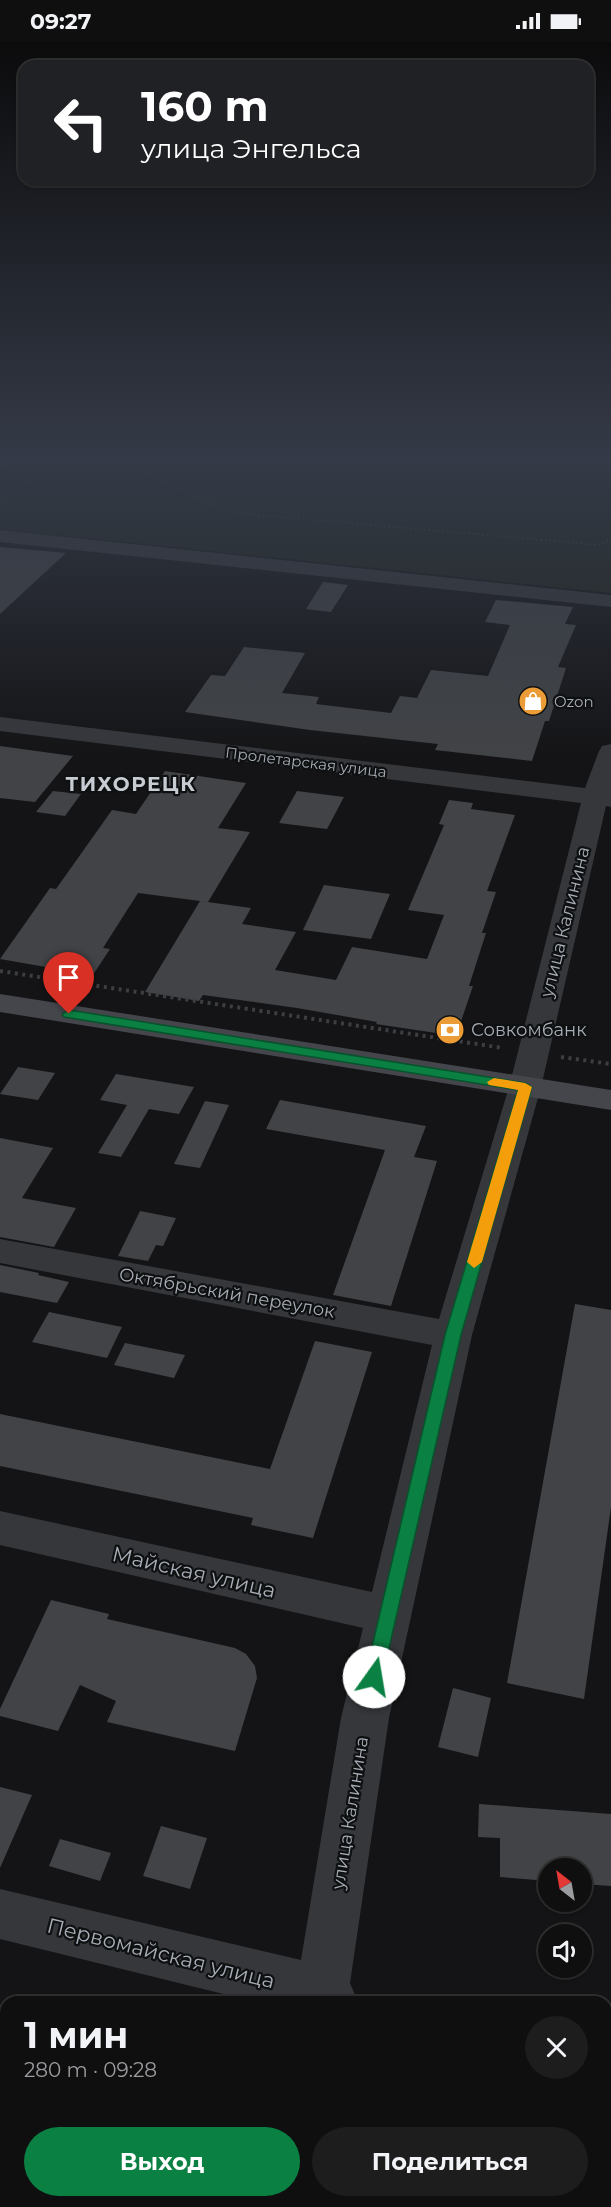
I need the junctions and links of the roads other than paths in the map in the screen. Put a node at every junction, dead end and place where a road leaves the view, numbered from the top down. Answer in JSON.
{"nodes":[{"id":1,"x":198,"y":557,"type":"edge"},
{"id":2,"x":611,"y":601,"type":"edge"},
{"id":3,"x":0,"y":724,"type":"edge"},
{"id":4,"x":611,"y":751,"type":"edge"},
{"id":5,"x":603,"y":798,"type":"edge"},
{"id":6,"x":0,"y":1003,"type":"edge"},
{"id":7,"x":529,"y":1070,"type":"junction"},
{"id":8,"x":611,"y":1100,"type":"edge"},
{"id":9,"x":0,"y":1251,"type":"edge"},
{"id":10,"x":453,"y":1335,"type":"junction"},
{"id":11,"x":0,"y":1528,"type":"edge"},
{"id":12,"x":388,"y":1615,"type":"junction"},
{"id":13,"x":0,"y":1914,"type":"edge"},
{"id":14,"x":323,"y":1996,"type":"edge"},
{"id":15,"x":327,"y":1996,"type":"edge"}],
"edges":[{"from":1,"to":2,"type":"street"},
{"from":3,"to":5,"type":"street","name":"Пролетарская улица"},
{"from":4,"to":5,"type":"street","name":"улица Калинина"},
{"from":5,"to":7,"type":"street","name":"улица Калинина"},
{"from":6,"to":7,"type":"main road"},
{"from":7,"to":8,"type":"main road"},
{"from":7,"to":10,"type":"street","name":"улица Калинина"},
{"from":9,"to":10,"type":"street","name":"Октябрьский переулок"},
{"from":10,"to":12,"type":"street","name":"улица Калинина"},
{"from":11,"to":12,"type":"street","name":"Майская улица"},
{"from":12,"to":15,"type":"street","name":"улица Калинина"},
{"from":13,"to":14,"type":"street","name":"Первомайская улица"}]}
